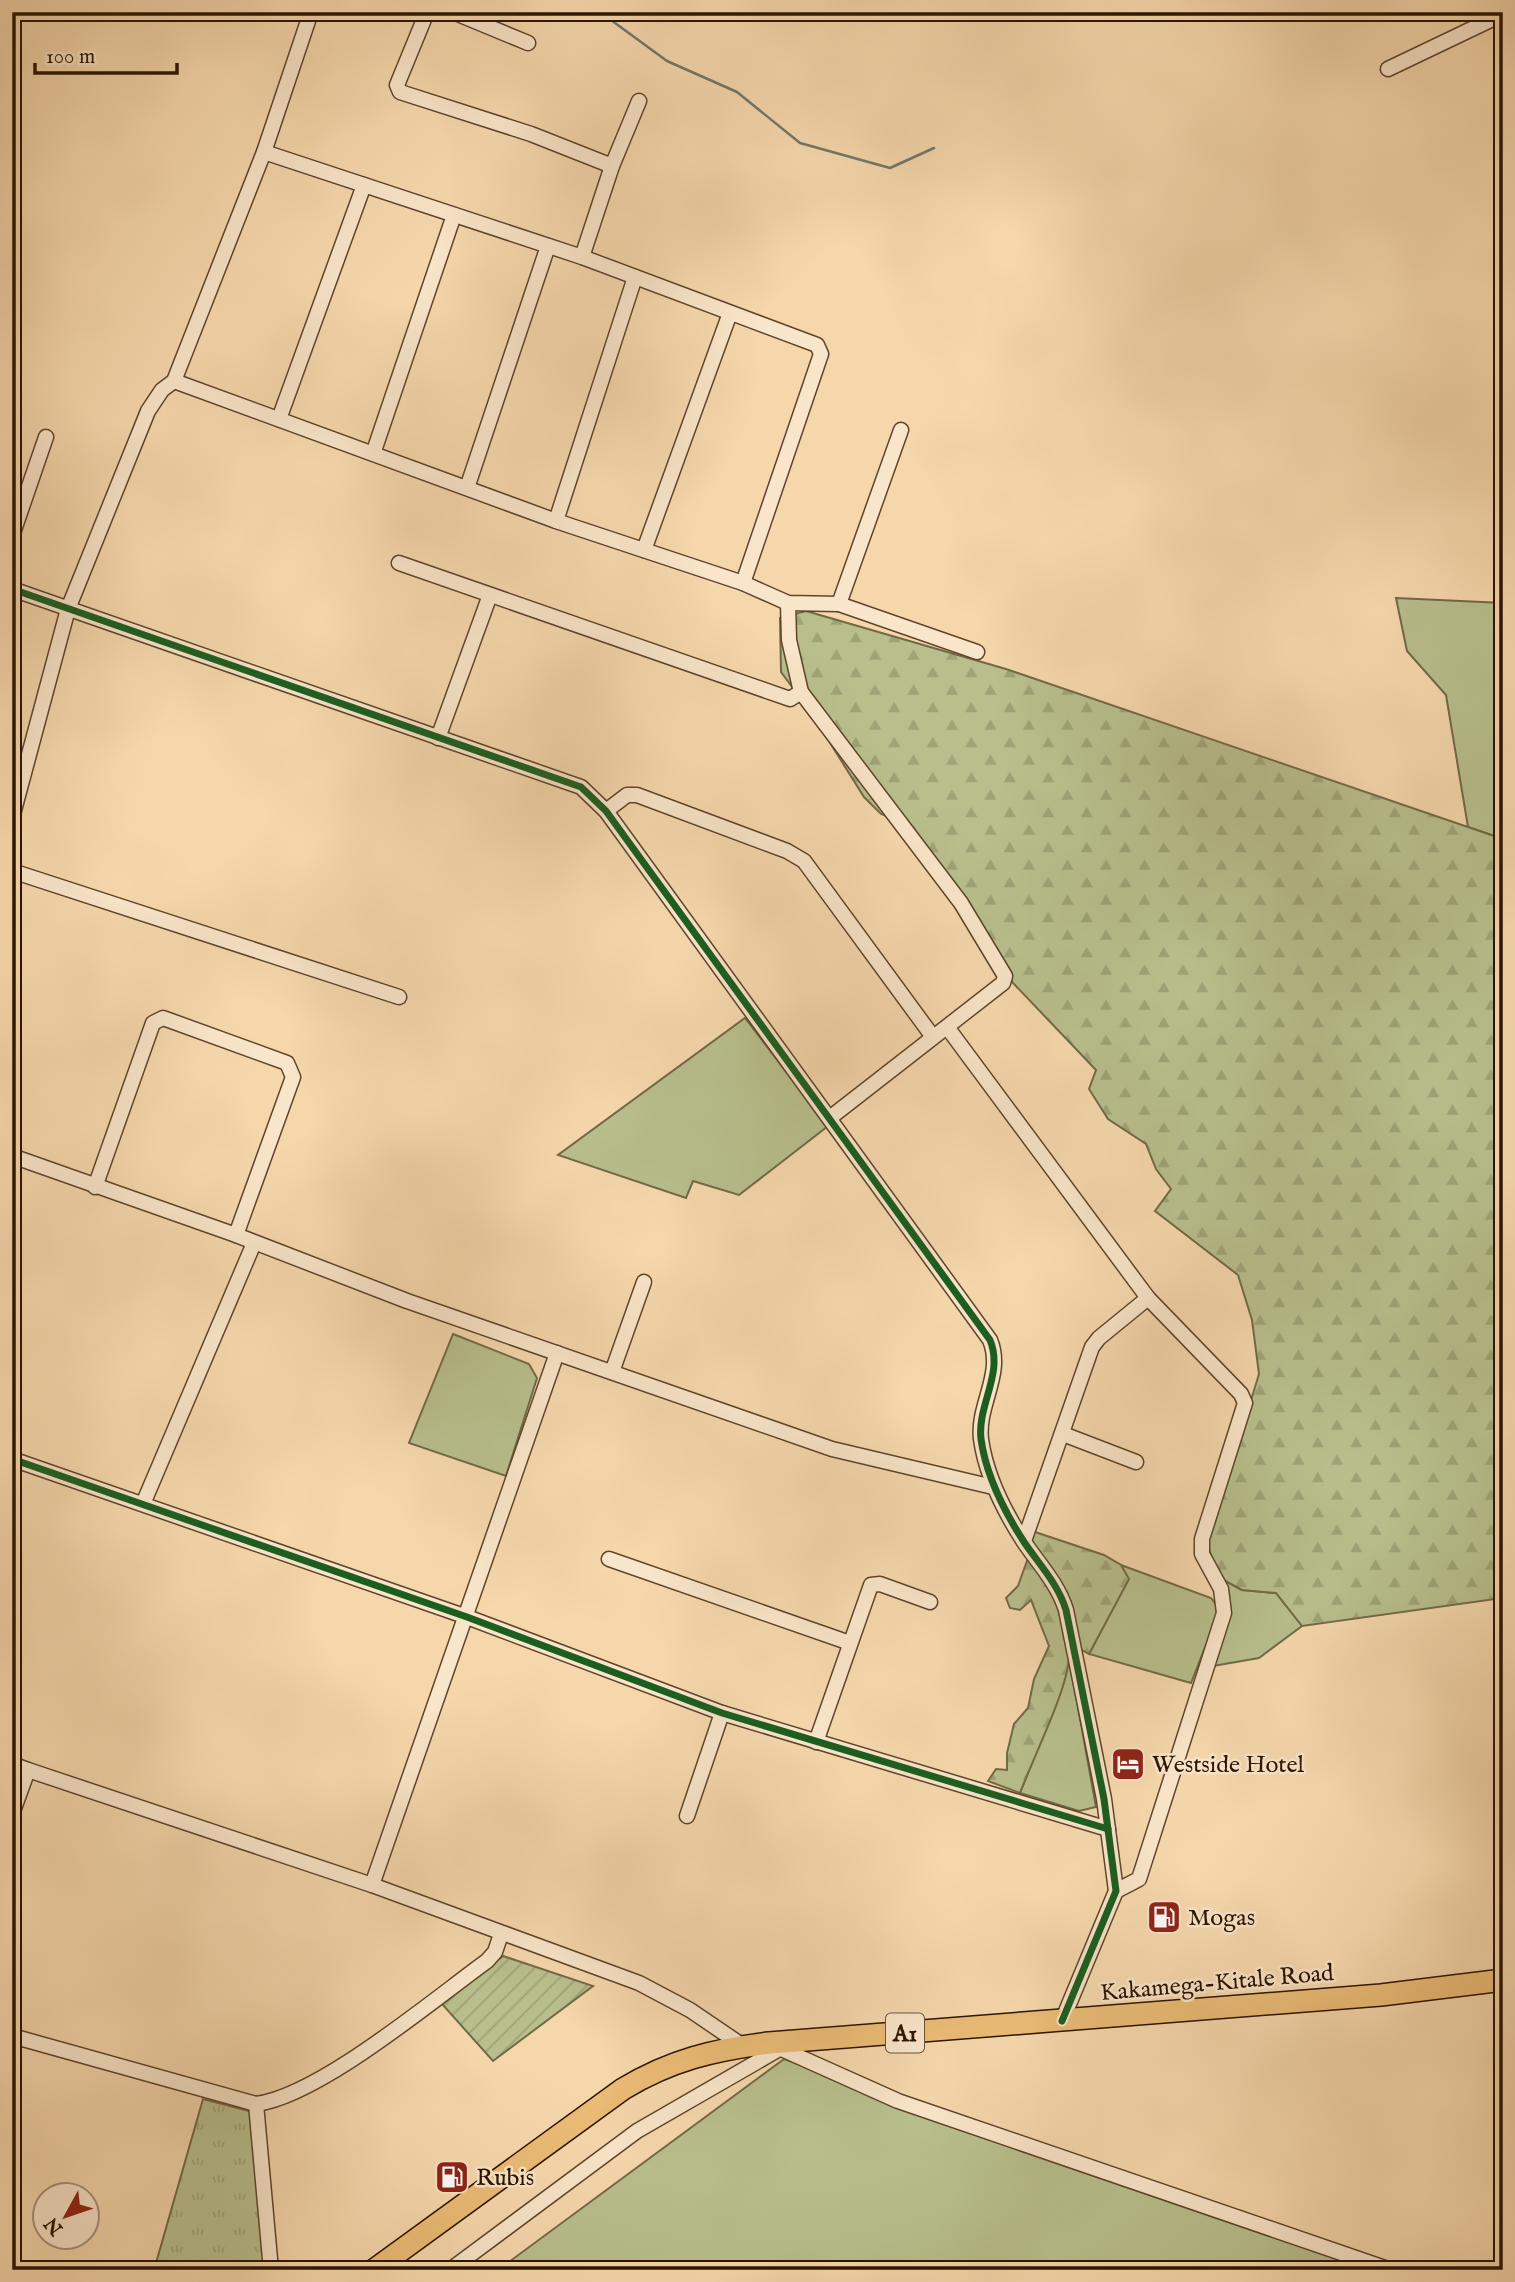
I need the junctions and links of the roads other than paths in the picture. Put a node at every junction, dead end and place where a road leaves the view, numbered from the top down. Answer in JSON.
{"nodes":[{"id":1,"x":311,"y":12,"type":"edge"},
{"id":2,"x":427,"y":12,"type":"edge"},
{"id":3,"x":453,"y":12,"type":"edge"},
{"id":4,"x":1503,"y":13,"type":"edge"},
{"id":5,"x":528,"y":43,"type":"dead end"},
{"id":6,"x":1388,"y":69,"type":"dead end"},
{"id":7,"x":639,"y":101,"type":"dead end"},
{"id":8,"x":264,"y":152,"type":"junction"},
{"id":9,"x":612,"y":166,"type":"junction"},
{"id":10,"x":364,"y":185,"type":"junction"},
{"id":11,"x":454,"y":215,"type":"junction"},
{"id":12,"x":548,"y":246,"type":"junction"},
{"id":13,"x":582,"y":257,"type":"junction"},
{"id":14,"x":635,"y":277,"type":"junction"},
{"id":15,"x":730,"y":313,"type":"junction"},
{"id":16,"x":174,"y":381,"type":"junction"},
{"id":17,"x":279,"y":419,"type":"junction"},
{"id":18,"x":901,"y":430,"type":"dead end"},
{"id":19,"x":46,"y":437,"type":"dead end"},
{"id":20,"x":374,"y":451,"type":"junction"},
{"id":21,"x":467,"y":488,"type":"junction"},
{"id":22,"x":556,"y":521,"type":"junction"},
{"id":23,"x":12,"y":536,"type":"edge"},
{"id":24,"x":645,"y":550,"type":"junction"},
{"id":25,"x":399,"y":563,"type":"dead end"},
{"id":26,"x":743,"y":583,"type":"junction"},
{"id":27,"x":12,"y":589,"type":"edge"},
{"id":28,"x":489,"y":595,"type":"junction"},
{"id":29,"x":789,"y":603,"type":"junction"},
{"id":30,"x":839,"y":604,"type":"junction"},
{"id":31,"x":68,"y":609,"type":"junction"},
{"id":32,"x":977,"y":652,"type":"dead end"},
{"id":33,"x":801,"y":692,"type":"junction"},
{"id":34,"x":438,"y":738,"type":"junction"},
{"id":35,"x":606,"y":811,"type":"junction"},
{"id":36,"x":12,"y":818,"type":"edge"},
{"id":37,"x":12,"y":871,"type":"edge"},
{"id":38,"x":399,"y":997,"type":"dead end"},
{"id":39,"x":947,"y":1027,"type":"junction"},
{"id":40,"x":933,"y":1037,"type":"junction"},
{"id":41,"x":831,"y":1117,"type":"junction"},
{"id":42,"x":12,"y":1156,"type":"edge"},
{"id":43,"x":95,"y":1187,"type":"junction"},
{"id":44,"x":236,"y":1235,"type":"junction"},
{"id":45,"x":254,"y":1243,"type":"junction"},
{"id":46,"x":645,"y":1282,"type":"dead end"},
{"id":47,"x":1148,"y":1298,"type":"junction"},
{"id":48,"x":557,"y":1353,"type":"junction"},
{"id":49,"x":612,"y":1372,"type":"junction"},
{"id":50,"x":1063,"y":1434,"type":"junction"},
{"id":51,"x":12,"y":1460,"type":"edge"},
{"id":52,"x":1136,"y":1462,"type":"dead end"},
{"id":53,"x":993,"y":1487,"type":"junction"},
{"id":54,"x":143,"y":1504,"type":"junction"},
{"id":55,"x":1024,"y":1541,"type":"junction"},
{"id":56,"x":609,"y":1559,"type":"dead end"},
{"id":57,"x":930,"y":1602,"type":"dead end"},
{"id":58,"x":467,"y":1617,"type":"junction"},
{"id":59,"x":850,"y":1643,"type":"junction"},
{"id":60,"x":722,"y":1713,"type":"junction"},
{"id":61,"x":816,"y":1742,"type":"junction"},
{"id":62,"x":12,"y":1764,"type":"edge"},
{"id":63,"x":28,"y":1770,"type":"junction"},
{"id":64,"x":12,"y":1814,"type":"edge"},
{"id":65,"x":687,"y":1816,"type":"dead end"},
{"id":66,"x":1108,"y":1829,"type":"junction"},
{"id":67,"x":372,"y":1885,"type":"junction"},
{"id":68,"x":1116,"y":1891,"type":"junction"},
{"id":69,"x":501,"y":1934,"type":"junction"},
{"id":70,"x":1503,"y":1980,"type":"edge"},
{"id":71,"x":1062,"y":2021,"type":"junction"},
{"id":72,"x":12,"y":2036,"type":"edge"},
{"id":73,"x":743,"y":2046,"type":"junction"},
{"id":74,"x":775,"y":2046,"type":"junction"},
{"id":75,"x":256,"y":2104,"type":"junction"},
{"id":76,"x":271,"y":2270,"type":"edge"},
{"id":77,"x":374,"y":2270,"type":"edge"},
{"id":78,"x":450,"y":2270,"type":"edge"},
{"id":79,"x":1391,"y":2270,"type":"edge"}],
"edges":[{"from":1,"to":8,"type":"street"},
{"from":2,"to":9,"type":"street"},
{"from":3,"to":5,"type":"street"},
{"from":4,"to":6,"type":"street"},
{"from":7,"to":9,"type":"street"},
{"from":8,"to":10,"type":"street"},
{"from":8,"to":16,"type":"street"},
{"from":9,"to":13,"type":"street"},
{"from":10,"to":11,"type":"street"},
{"from":10,"to":17,"type":"street"},
{"from":11,"to":12,"type":"street"},
{"from":11,"to":20,"type":"street"},
{"from":12,"to":13,"type":"street"},
{"from":12,"to":21,"type":"street"},
{"from":13,"to":14,"type":"street"},
{"from":14,"to":15,"type":"street"},
{"from":14,"to":22,"type":"street"},
{"from":15,"to":24,"type":"street"},
{"from":15,"to":26,"type":"street"},
{"from":16,"to":17,"type":"street"},
{"from":16,"to":31,"type":"street"},
{"from":17,"to":20,"type":"street"},
{"from":18,"to":30,"type":"street"},
{"from":19,"to":23,"type":"street"},
{"from":20,"to":21,"type":"street"},
{"from":21,"to":22,"type":"street"},
{"from":22,"to":24,"type":"street"},
{"from":24,"to":26,"type":"street"},
{"from":25,"to":28,"type":"street"},
{"from":26,"to":29,"type":"street"},
{"from":27,"to":31,"type":"street"},
{"from":28,"to":33,"type":"street"},
{"from":28,"to":34,"type":"street"},
{"from":29,"to":30,"type":"street"},
{"from":29,"to":33,"type":"street"},
{"from":30,"to":32,"type":"street"},
{"from":31,"to":34,"type":"street"},
{"from":31,"to":36,"type":"street"},
{"from":33,"to":39,"type":"street"},
{"from":34,"to":35,"type":"street"},
{"from":35,"to":40,"type":"street"},
{"from":35,"to":41,"type":"street"},
{"from":37,"to":38,"type":"street"},
{"from":39,"to":40,"type":"street"},
{"from":39,"to":47,"type":"street"},
{"from":40,"to":41,"type":"street"},
{"from":41,"to":53,"type":"street"},
{"from":42,"to":43,"type":"street"},
{"from":43,"to":44,"type":"street"},
{"from":43,"to":44,"type":"street"},
{"from":44,"to":45,"type":"street"},
{"from":45,"to":48,"type":"street"},
{"from":45,"to":54,"type":"street"},
{"from":46,"to":49,"type":"street"},
{"from":47,"to":50,"type":"street"},
{"from":47,"to":68,"type":"street"},
{"from":48,"to":49,"type":"street"},
{"from":48,"to":58,"type":"street"},
{"from":49,"to":53,"type":"street"},
{"from":50,"to":52,"type":"street"},
{"from":50,"to":55,"type":"street"},
{"from":51,"to":54,"type":"street"},
{"from":53,"to":55,"type":"street"},
{"from":54,"to":58,"type":"street"},
{"from":55,"to":66,"type":"street"},
{"from":56,"to":59,"type":"street"},
{"from":57,"to":59,"type":"street"},
{"from":58,"to":60,"type":"street"},
{"from":58,"to":67,"type":"street"},
{"from":59,"to":61,"type":"street"},
{"from":60,"to":61,"type":"street"},
{"from":60,"to":65,"type":"street"},
{"from":61,"to":66,"type":"street"},
{"from":62,"to":63,"type":"street"},
{"from":63,"to":64,"type":"street"},
{"from":63,"to":67,"type":"street"},
{"from":66,"to":68,"type":"street"},
{"from":67,"to":69,"type":"street"},
{"from":68,"to":71,"type":"street"},
{"from":69,"to":73,"type":"street"},
{"from":69,"to":75,"type":"street"},
{"from":70,"to":71,"type":"highway","name":"Kakamega-Kitale Road","number":"A1"},
{"from":71,"to":74,"type":"highway","name":"Kakamega-Kitale Road","number":"A1"},
{"from":72,"to":75,"type":"street"},
{"from":73,"to":74,"type":"highway","name":"Kakamega-Kitale Road","number":"A1"},
{"from":73,"to":77,"type":"highway","name":"Kakamega-Kitale Road","number":"A1"},
{"from":74,"to":78,"type":"street"},
{"from":74,"to":79,"type":"street"},
{"from":75,"to":76,"type":"street"}]}
